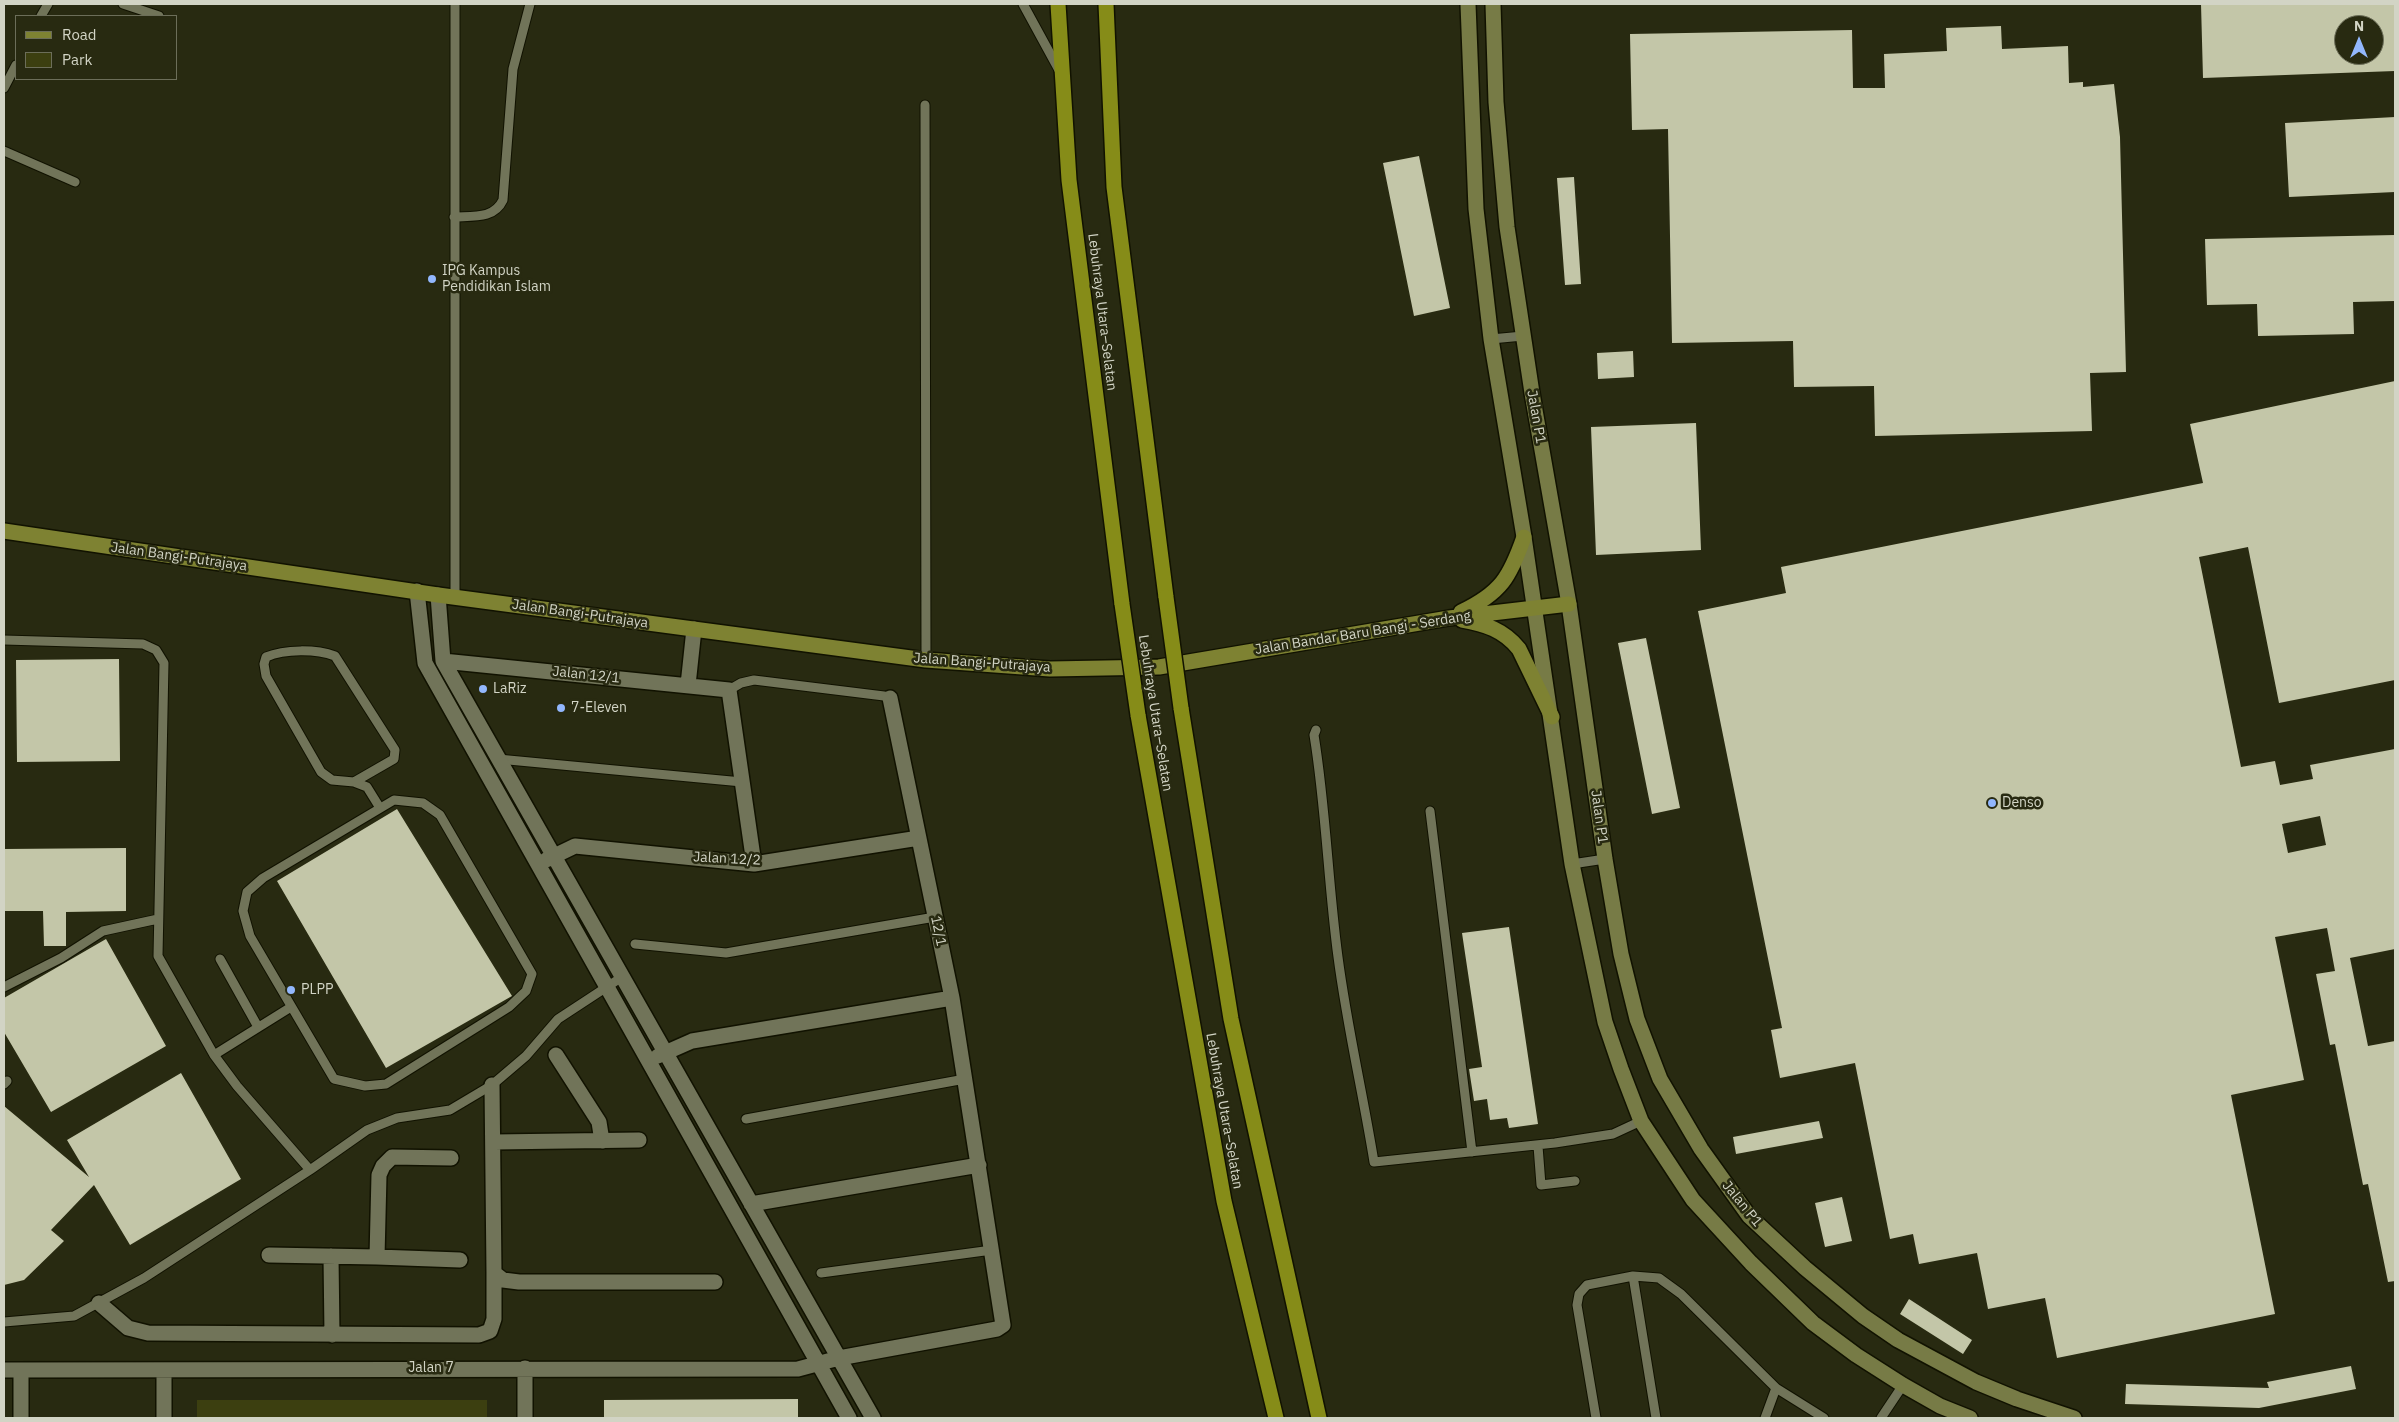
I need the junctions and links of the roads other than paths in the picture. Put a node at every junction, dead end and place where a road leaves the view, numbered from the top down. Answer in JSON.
{"nodes":[{"id":1,"x":48,"y":4,"type":"edge"},
{"id":2,"x":123,"y":4,"type":"edge"},
{"id":3,"x":455,"y":4,"type":"edge"},
{"id":4,"x":530,"y":4,"type":"edge"},
{"id":5,"x":1022,"y":4,"type":"edge"},
{"id":6,"x":1058,"y":4,"type":"edge"},
{"id":7,"x":1106,"y":4,"type":"edge"},
{"id":8,"x":1468,"y":4,"type":"edge"},
{"id":9,"x":1493,"y":4,"type":"edge"},
{"id":10,"x":42,"y":15,"type":"edge"},
{"id":11,"x":156,"y":15,"type":"edge"},
{"id":12,"x":15,"y":67,"type":"edge"},
{"id":13,"x":1062,"y":76,"type":"junction"},
{"id":14,"x":4,"y":88,"type":"edge"},
{"id":15,"x":925,"y":105,"type":"dead end"},
{"id":16,"x":4,"y":151,"type":"edge"},
{"id":17,"x":75,"y":182,"type":"dead end"},
{"id":18,"x":454,"y":217,"type":"junction"},
{"id":19,"x":1523,"y":336,"type":"junction"},
{"id":20,"x":1491,"y":339,"type":"junction"},
{"id":21,"x":4,"y":532,"type":"edge"},
{"id":22,"x":1524,"y":537,"type":"junction"},
{"id":23,"x":417,"y":592,"type":"junction"},
{"id":24,"x":438,"y":595,"type":"junction"},
{"id":25,"x":455,"y":597,"type":"junction"},
{"id":26,"x":1569,"y":604,"type":"junction"},
{"id":27,"x":1535,"y":608,"type":"junction"},
{"id":28,"x":1448,"y":618,"type":"junction"},
{"id":29,"x":694,"y":629,"type":"junction"},
{"id":30,"x":4,"y":640,"type":"edge"},
{"id":31,"x":926,"y":660,"type":"junction"},
{"id":32,"x":443,"y":662,"type":"junction"},
{"id":33,"x":1158,"y":668,"type":"joint"},
{"id":34,"x":688,"y":685,"type":"junction"},
{"id":35,"x":729,"y":690,"type":"junction"},
{"id":36,"x":890,"y":698,"type":"joint"},
{"id":37,"x":1552,"y":717,"type":"junction"},
{"id":38,"x":1316,"y":730,"type":"dead end"},
{"id":39,"x":498,"y":759,"type":"junction"},
{"id":40,"x":354,"y":782,"type":"junction"},
{"id":41,"x":742,"y":782,"type":"junction"},
{"id":42,"x":380,"y":808,"type":"junction"},
{"id":43,"x":1430,"y":810,"type":"dead end"},
{"id":44,"x":919,"y":838,"type":"junction"},
{"id":45,"x":554,"y":856,"type":"junction"},
{"id":46,"x":1605,"y":859,"type":"junction"},
{"id":47,"x":754,"y":864,"type":"junction"},
{"id":48,"x":1572,"y":864,"type":"junction"},
{"id":49,"x":538,"y":865,"type":"junction"},
{"id":50,"x":935,"y":917,"type":"junction"},
{"id":51,"x":158,"y":919,"type":"junction"},
{"id":52,"x":635,"y":944,"type":"dead end"},
{"id":53,"x":220,"y":959,"type":"dead end"},
{"id":54,"x":622,"y":977,"type":"junction"},
{"id":55,"x":4,"y":987,"type":"edge"},
{"id":56,"x":606,"y":987,"type":"junction"},
{"id":57,"x":952,"y":998,"type":"junction"},
{"id":58,"x":291,"y":1007,"type":"junction"},
{"id":59,"x":258,"y":1027,"type":"junction"},
{"id":60,"x":665,"y":1053,"type":"junction"},
{"id":61,"x":214,"y":1055,"type":"junction"},
{"id":62,"x":556,"y":1055,"type":"dead end"},
{"id":63,"x":648,"y":1061,"type":"junction"},
{"id":64,"x":965,"y":1079,"type":"junction"},
{"id":65,"x":492,"y":1085,"type":"junction"},
{"id":66,"x":746,"y":1119,"type":"dead end"},
{"id":67,"x":1641,"y":1121,"type":"junction"},
{"id":68,"x":639,"y":1140,"type":"dead end"},
{"id":69,"x":602,"y":1141,"type":"junction"},
{"id":70,"x":494,"y":1142,"type":"junction"},
{"id":71,"x":1538,"y":1146,"type":"junction"},
{"id":72,"x":1472,"y":1152,"type":"junction"},
{"id":73,"x":452,"y":1158,"type":"dead end"},
{"id":74,"x":978,"y":1165,"type":"junction"},
{"id":75,"x":310,"y":1170,"type":"junction"},
{"id":76,"x":1575,"y":1181,"type":"dead end"},
{"id":77,"x":751,"y":1204,"type":"junction"},
{"id":78,"x":992,"y":1250,"type":"junction"},
{"id":79,"x":269,"y":1255,"type":"dead end"},
{"id":80,"x":331,"y":1256,"type":"junction"},
{"id":81,"x":377,"y":1257,"type":"junction"},
{"id":82,"x":460,"y":1260,"type":"dead end"},
{"id":83,"x":494,"y":1273,"type":"junction"},
{"id":84,"x":821,"y":1273,"type":"dead end"},
{"id":85,"x":1633,"y":1276,"type":"junction"},
{"id":86,"x":714,"y":1282,"type":"dead end"},
{"id":87,"x":99,"y":1303,"type":"junction"},
{"id":88,"x":4,"y":1322,"type":"edge"},
{"id":89,"x":332,"y":1335,"type":"junction"},
{"id":90,"x":839,"y":1358,"type":"junction"},
{"id":91,"x":818,"y":1364,"type":"junction"},
{"id":92,"x":525,"y":1368,"type":"junction"},
{"id":93,"x":4,"y":1370,"type":"edge"},
{"id":94,"x":21,"y":1370,"type":"junction"},
{"id":95,"x":164,"y":1370,"type":"junction"},
{"id":96,"x":1903,"y":1385,"type":"junction"},
{"id":97,"x":1776,"y":1388,"type":"junction"},
{"id":98,"x":21,"y":1418,"type":"edge"},
{"id":99,"x":164,"y":1418,"type":"edge"},
{"id":100,"x":525,"y":1418,"type":"edge"},
{"id":101,"x":849,"y":1418,"type":"edge"},
{"id":102,"x":873,"y":1418,"type":"edge"},
{"id":103,"x":1276,"y":1418,"type":"edge"},
{"id":104,"x":1319,"y":1418,"type":"edge"},
{"id":105,"x":1596,"y":1418,"type":"edge"},
{"id":106,"x":1656,"y":1418,"type":"edge"},
{"id":107,"x":1765,"y":1418,"type":"edge"},
{"id":108,"x":1824,"y":1418,"type":"edge"},
{"id":109,"x":1881,"y":1418,"type":"edge"},
{"id":110,"x":1970,"y":1418,"type":"edge"},
{"id":111,"x":2074,"y":1418,"type":"edge"}],
"edges":[{"from":1,"to":10,"type":"lane"},
{"from":2,"to":11,"type":"lane"},
{"from":3,"to":18,"type":"lane"},
{"from":4,"to":18,"type":"lane"},
{"from":5,"to":13,"type":"lane"},
{"from":6,"to":13,"type":"highway","name":"Lebuhraya Utara–Selatan"},
{"from":7,"to":104,"type":"highway","name":"Lebuhraya Utara–Selatan","bridge":true},
{"from":8,"to":20,"type":"main road"},
{"from":9,"to":19,"type":"main road","name":"Jalan P1"},
{"from":12,"to":14,"type":"lane"},
{"from":13,"to":103,"type":"highway","name":"Lebuhraya Utara–Selatan","bridge":true},
{"from":15,"to":31,"type":"lane"},
{"from":16,"to":17,"type":"lane"},
{"from":18,"to":25,"type":"lane"},
{"from":19,"to":20,"type":"lane"},
{"from":19,"to":26,"type":"main road","name":"Jalan P1"},
{"from":20,"to":22,"type":"main road"},
{"from":21,"to":23,"type":"main road","name":"Jalan Bangi-Putrajaya"},
{"from":22,"to":27,"type":"main road"},
{"from":22,"to":28,"type":"main road"},
{"from":23,"to":24,"type":"main road","name":"Jalan Bangi-Putrajaya"},
{"from":23,"to":49,"type":"street"},
{"from":24,"to":25,"type":"main road","name":"Jalan Bangi-Putrajaya"},
{"from":24,"to":32,"type":"street"},
{"from":25,"to":29,"type":"main road","name":"Jalan Bangi-Putrajaya"},
{"from":26,"to":27,"type":"main road","name":"Jalan Bandar Baru Bangi - Serdang"},
{"from":26,"to":46,"type":"main road","name":"Jalan P1"},
{"from":27,"to":28,"type":"main road","name":"Jalan Bandar Baru Bangi - Serdang"},
{"from":27,"to":37,"type":"main road"},
{"from":28,"to":33,"type":"main road","name":"Jalan Bandar Baru Bangi - Serdang"},
{"from":28,"to":37,"type":"main road"},
{"from":29,"to":31,"type":"main road","name":"Jalan Bangi-Putrajaya"},
{"from":29,"to":34,"type":"street"},
{"from":30,"to":51,"type":"lane"},
{"from":31,"to":33,"type":"main road","name":"Jalan Bangi-Putrajaya"},
{"from":32,"to":34,"type":"street","name":"Jalan 12/1"},
{"from":32,"to":39,"type":"street"},
{"from":34,"to":35,"type":"street","name":"Jalan 12/1"},
{"from":35,"to":36,"type":"lane"},
{"from":35,"to":41,"type":"street"},
{"from":36,"to":44,"type":"street","name":"12/1"},
{"from":37,"to":48,"type":"main road"},
{"from":38,"to":72,"type":"lane"},
{"from":39,"to":41,"type":"lane"},
{"from":39,"to":45,"type":"street"},
{"from":40,"to":40,"type":"lane"},
{"from":40,"to":42,"type":"lane"},
{"from":41,"to":47,"type":"street"},
{"from":42,"to":58,"type":"lane"},
{"from":42,"to":58,"type":"lane"},
{"from":43,"to":72,"type":"lane"},
{"from":44,"to":47,"type":"street","name":"Jalan 12/2"},
{"from":44,"to":50,"type":"street","name":"12/1"},
{"from":45,"to":47,"type":"street","name":"Jalan 12/2"},
{"from":45,"to":49,"type":"street","name":"Jalan 12/2"},
{"from":45,"to":54,"type":"street"},
{"from":46,"to":48,"type":"lane"},
{"from":46,"to":111,"type":"main road","name":"Jalan P1"},
{"from":48,"to":67,"type":"main road"},
{"from":49,"to":56,"type":"street"},
{"from":50,"to":52,"type":"lane"},
{"from":50,"to":57,"type":"street","name":"12/1"},
{"from":51,"to":55,"type":"lane"},
{"from":51,"to":61,"type":"lane"},
{"from":53,"to":59,"type":"lane"},
{"from":54,"to":56,"type":"lane"},
{"from":54,"to":60,"type":"street"},
{"from":56,"to":63,"type":"street"},
{"from":56,"to":65,"type":"lane"},
{"from":57,"to":60,"type":"street"},
{"from":57,"to":64,"type":"street","name":"12/1"},
{"from":58,"to":59,"type":"lane"},
{"from":59,"to":61,"type":"lane"},
{"from":60,"to":63,"type":"street"},
{"from":60,"to":77,"type":"street"},
{"from":61,"to":75,"type":"lane"},
{"from":62,"to":69,"type":"street"},
{"from":63,"to":91,"type":"street"},
{"from":64,"to":66,"type":"lane"},
{"from":64,"to":74,"type":"street","name":"12/1"},
{"from":65,"to":70,"type":"street"},
{"from":65,"to":75,"type":"lane"},
{"from":67,"to":71,"type":"lane"},
{"from":67,"to":96,"type":"main road"},
{"from":68,"to":69,"type":"street"},
{"from":69,"to":70,"type":"street"},
{"from":70,"to":83,"type":"street"},
{"from":71,"to":72,"type":"lane"},
{"from":71,"to":76,"type":"lane"},
{"from":73,"to":81,"type":"street"},
{"from":74,"to":77,"type":"street"},
{"from":74,"to":78,"type":"street","name":"12/1"},
{"from":75,"to":87,"type":"lane"},
{"from":77,"to":90,"type":"street"},
{"from":78,"to":84,"type":"lane"},
{"from":78,"to":90,"type":"street","name":"Jalan 7"},
{"from":79,"to":80,"type":"street"},
{"from":80,"to":81,"type":"street"},
{"from":80,"to":89,"type":"street"},
{"from":81,"to":82,"type":"street"},
{"from":83,"to":86,"type":"street"},
{"from":83,"to":89,"type":"street"},
{"from":85,"to":97,"type":"lane"},
{"from":85,"to":105,"type":"lane"},
{"from":85,"to":106,"type":"lane"},
{"from":87,"to":88,"type":"lane"},
{"from":87,"to":89,"type":"street"},
{"from":90,"to":91,"type":"street","name":"Jalan 7"},
{"from":90,"to":102,"type":"street"},
{"from":91,"to":92,"type":"street","name":"Jalan 7"},
{"from":91,"to":101,"type":"street"},
{"from":92,"to":95,"type":"street","name":"Jalan 7"},
{"from":92,"to":100,"type":"street"},
{"from":93,"to":94,"type":"street","name":"Jalan 7"},
{"from":94,"to":95,"type":"street","name":"Jalan 7"},
{"from":94,"to":98,"type":"street"},
{"from":95,"to":99,"type":"street"},
{"from":96,"to":109,"type":"lane"},
{"from":96,"to":110,"type":"main road"},
{"from":97,"to":107,"type":"lane"},
{"from":97,"to":108,"type":"lane"}]}
